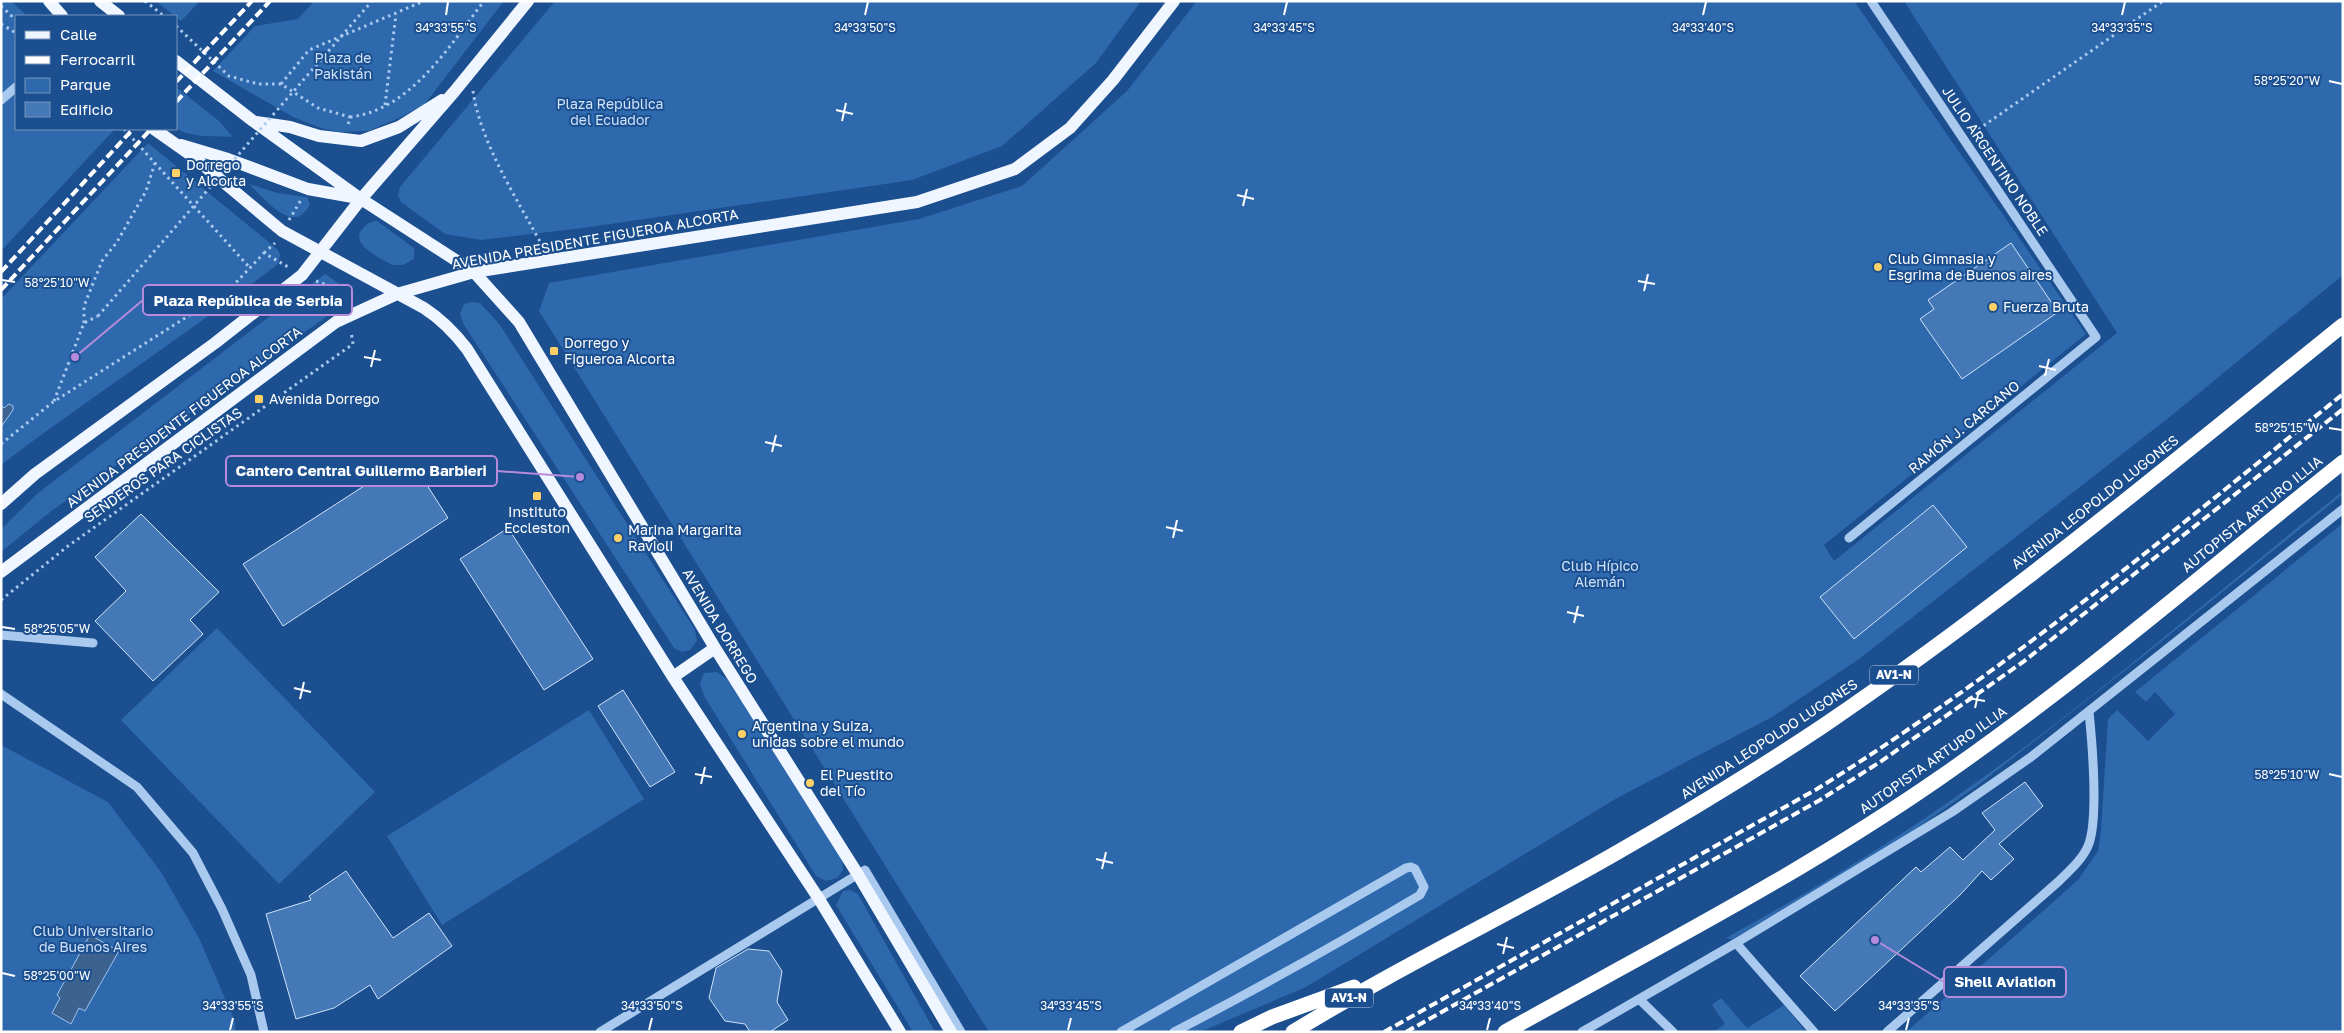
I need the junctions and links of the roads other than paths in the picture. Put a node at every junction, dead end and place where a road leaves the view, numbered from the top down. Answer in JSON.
{"nodes":[{"id":1,"x":49,"y":1,"type":"edge"},
{"id":2,"x":100,"y":1,"type":"edge"},
{"id":3,"x":528,"y":1,"type":"edge"},
{"id":4,"x":1174,"y":1,"type":"edge"},
{"id":5,"x":1871,"y":1,"type":"edge"},
{"id":6,"x":61,"y":15,"type":"edge"},
{"id":7,"x":118,"y":15,"type":"edge"},
{"id":8,"x":178,"y":63,"type":"edge"},
{"id":9,"x":15,"y":88,"type":"edge"},
{"id":10,"x":454,"y":92,"type":"junction"},
{"id":11,"x":1,"y":100,"type":"edge"},
{"id":12,"x":253,"y":121,"type":"junction"},
{"id":13,"x":155,"y":130,"type":"edge"},
{"id":14,"x":174,"y":143,"type":"junction"},
{"id":15,"x":361,"y":199,"type":"junction"},
{"id":16,"x":318,"y":252,"type":"junction"},
{"id":17,"x":474,"y":272,"type":"junction"},
{"id":18,"x":397,"y":294,"type":"junction"},
{"id":19,"x":2343,"y":325,"type":"edge"},
{"id":20,"x":2096,"y":337,"type":"joint"},
{"id":21,"x":2343,"y":462,"type":"edge"},
{"id":22,"x":1,"y":504,"type":"edge"},
{"id":23,"x":2343,"y":509,"type":"edge"},
{"id":24,"x":1849,"y":538,"type":"dead end"},
{"id":25,"x":1,"y":572,"type":"edge"},
{"id":26,"x":1,"y":635,"type":"edge"},
{"id":27,"x":93,"y":643,"type":"dead end"},
{"id":28,"x":714,"y":648,"type":"junction"},
{"id":29,"x":673,"y":677,"type":"junction"},
{"id":30,"x":1,"y":694,"type":"edge"},
{"id":31,"x":2089,"y":712,"type":"junction"},
{"id":32,"x":857,"y":873,"type":"junction"},
{"id":33,"x":819,"y":899,"type":"junction"},
{"id":34,"x":1736,"y":943,"type":"junction"},
{"id":35,"x":1407,"y":968,"type":"junction"},
{"id":36,"x":1640,"y":1000,"type":"junction"},
{"id":37,"x":264,"y":1032,"type":"edge"},
{"id":38,"x":600,"y":1032,"type":"edge"},
{"id":39,"x":900,"y":1032,"type":"edge"},
{"id":40,"x":951,"y":1032,"type":"edge"},
{"id":41,"x":961,"y":1032,"type":"edge"},
{"id":42,"x":1121,"y":1032,"type":"edge"},
{"id":43,"x":1174,"y":1032,"type":"edge"},
{"id":44,"x":1241,"y":1032,"type":"edge"},
{"id":45,"x":1293,"y":1032,"type":"edge"},
{"id":46,"x":1505,"y":1032,"type":"edge"},
{"id":47,"x":1582,"y":1032,"type":"edge"},
{"id":48,"x":1674,"y":1032,"type":"edge"},
{"id":49,"x":1814,"y":1032,"type":"edge"},
{"id":50,"x":1887,"y":1032,"type":"edge"}],
"edges":[{"from":1,"to":6,"type":"main road"},
{"from":2,"to":7,"type":"main road"},
{"from":3,"to":10,"type":"main road"},
{"from":4,"to":17,"type":"main road","name":"AVENIDA PRESIDENTE FIGUEROA ALCORTA"},
{"from":5,"to":20,"type":"street","name":"JULIO ARGENTINO NOBLE"},
{"from":8,"to":12,"type":"main road","name":"AVENIDA DORREGO"},
{"from":9,"to":11,"type":"street"},
{"from":10,"to":12,"type":"main road"},
{"from":10,"to":15,"type":"main road"},
{"from":12,"to":15,"type":"main road","name":"AVENIDA DORREGO"},
{"from":13,"to":14,"type":"main road"},
{"from":14,"to":15,"type":"main road"},
{"from":14,"to":16,"type":"main road"},
{"from":15,"to":16,"type":"main road"},
{"from":15,"to":17,"type":"main road","name":"AVENIDA DORREGO"},
{"from":16,"to":18,"type":"main road"},
{"from":16,"to":22,"type":"main road"},
{"from":17,"to":18,"type":"main road","name":"AVENIDA PRESIDENTE FIGUEROA ALCORTA"},
{"from":17,"to":28,"type":"main road","name":"AVENIDA DORREGO"},
{"from":18,"to":25,"type":"main road","name":"AVENIDA PRESIDENTE FIGUEROA ALCORTA"},
{"from":18,"to":29,"type":"main road"},
{"from":19,"to":35,"type":"highway","name":"AVENIDA LEOPOLDO LUGONES","number":"AV1-N"},
{"from":20,"to":24,"type":"street","name":"RAMÓN J. CARCANO"},
{"from":21,"to":46,"type":"highway","name":"AUTOPISTA ARTURO ILLIA"},
{"from":23,"to":31,"type":"street"},
{"from":26,"to":27,"type":"street"},
{"from":28,"to":29,"type":"main road"},
{"from":28,"to":32,"type":"main road","name":"AVENIDA DORREGO"},
{"from":29,"to":33,"type":"main road"},
{"from":30,"to":37,"type":"street"},
{"from":31,"to":34,"type":"street"},
{"from":31,"to":50,"type":"street"},
{"from":32,"to":33,"type":"street"},
{"from":32,"to":40,"type":"main road","name":"AVENIDA DORREGO"},
{"from":32,"to":41,"type":"street"},
{"from":33,"to":38,"type":"street"},
{"from":33,"to":39,"type":"main road"},
{"from":34,"to":36,"type":"street"},
{"from":34,"to":49,"type":"street"},
{"from":35,"to":44,"type":"highway"},
{"from":35,"to":45,"type":"highway","name":"AVENIDA LEOPOLDO LUGONES","number":"AV1-N"},
{"from":36,"to":47,"type":"street"},
{"from":36,"to":48,"type":"street"},
{"from":42,"to":43,"type":"street"}]}
